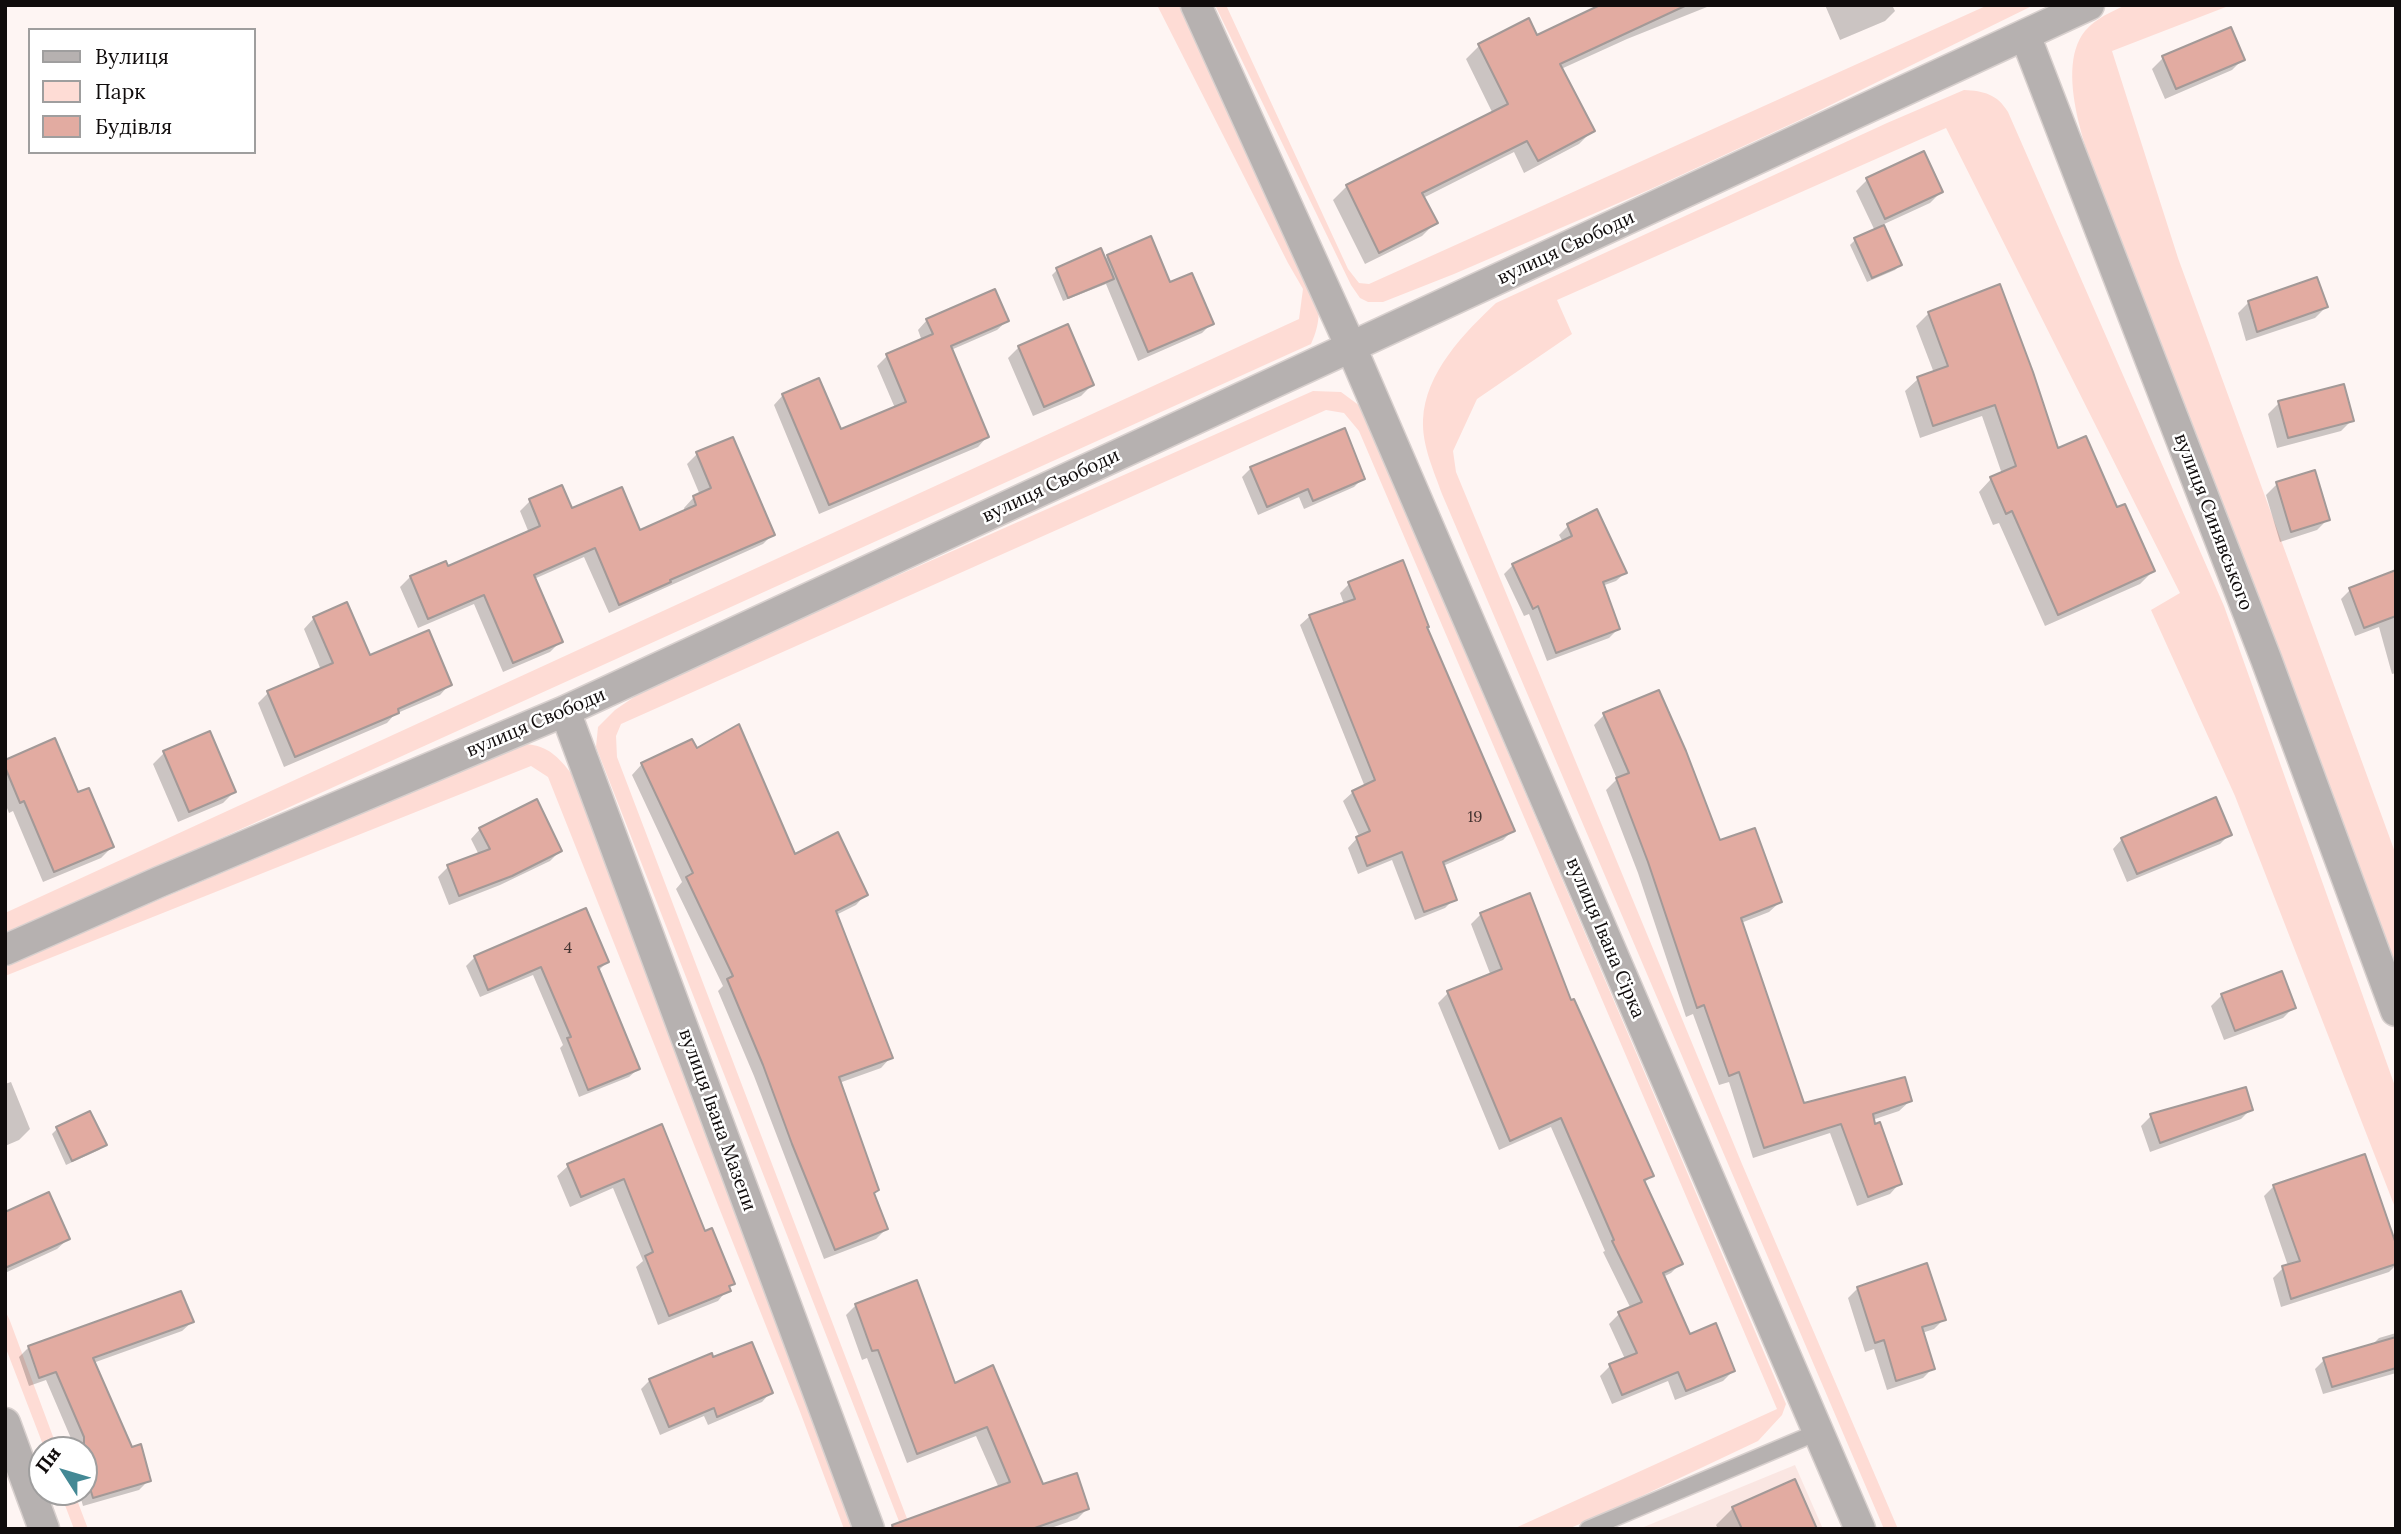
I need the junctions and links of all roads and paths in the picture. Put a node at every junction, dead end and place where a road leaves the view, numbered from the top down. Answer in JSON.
{"nodes":[{"id":1,"x":1196,"y":5,"type":"edge"},
{"id":2,"x":2089,"y":5,"type":"edge"},
{"id":3,"x":2025,"y":35,"type":"junction"},
{"id":4,"x":1351,"y":347,"type":"junction"},
{"id":5,"x":565,"y":711,"type":"junction"},
{"id":6,"x":5,"y":950,"type":"edge"},
{"id":7,"x":2396,"y":1012,"type":"edge"},
{"id":8,"x":5,"y":1423,"type":"edge"},
{"id":9,"x":1818,"y":1432,"type":"junction"},
{"id":10,"x":44,"y":1529,"type":"edge"},
{"id":11,"x":869,"y":1529,"type":"edge"},
{"id":12,"x":1588,"y":1529,"type":"edge"},
{"id":13,"x":1860,"y":1529,"type":"edge"}],
"edges":[{"from":1,"to":4,"type":"street","name":"вулиця Івана Сірка"},
{"from":2,"to":3,"type":"street","name":"вулиця Свободи"},
{"from":3,"to":4,"type":"street","name":"вулиця Свободи"},
{"from":3,"to":7,"type":"street","name":"вулиця Синявського"},
{"from":4,"to":5,"type":"street","name":"вулиця Свободи"},
{"from":4,"to":9,"type":"street","name":"вулиця Івана Сірка"},
{"from":5,"to":6,"type":"street","name":"вулиця Свободи"},
{"from":5,"to":11,"type":"street","name":"вулиця Івана Мазепи"},
{"from":8,"to":10,"type":"street"},
{"from":9,"to":12,"type":"lane"},
{"from":9,"to":13,"type":"street","name":"вулиця Івана Сірка"}]}
